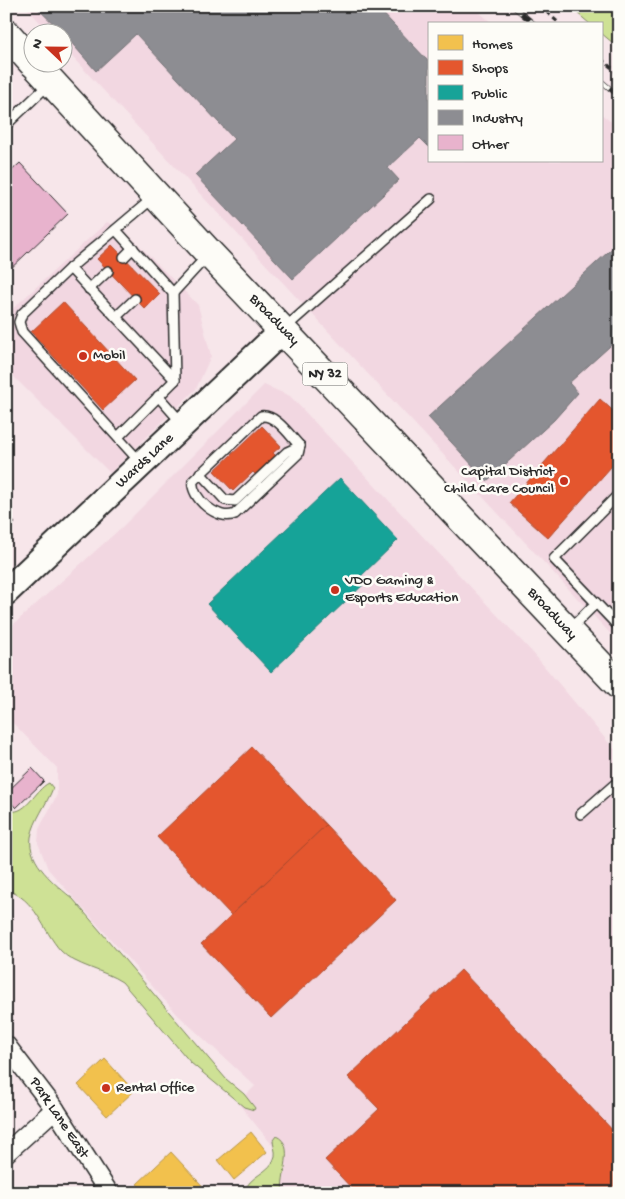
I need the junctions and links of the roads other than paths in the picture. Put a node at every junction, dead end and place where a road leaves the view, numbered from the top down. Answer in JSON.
{"nodes":[{"id":1,"x":6,"y":33,"type":"edge"},
{"id":2,"x":22,"y":50,"type":"edge"},
{"id":3,"x":42,"y":72,"type":"edge"},
{"id":4,"x":51,"y":82,"type":"junction"},
{"id":5,"x":6,"y":125,"type":"edge"},
{"id":6,"x":156,"y":196,"type":"junction"},
{"id":7,"x":431,"y":199,"type":"dead end"},
{"id":8,"x":116,"y":230,"type":"junction"},
{"id":9,"x":132,"y":248,"type":"junction"},
{"id":10,"x":210,"y":253,"type":"junction"},
{"id":11,"x":124,"y":256,"type":"dead end"},
{"id":12,"x":70,"y":268,"type":"junction"},
{"id":13,"x":108,"y":271,"type":"dead end"},
{"id":14,"x":158,"y":276,"type":"junction"},
{"id":15,"x":150,"y":284,"type":"dead end"},
{"id":16,"x":89,"y":289,"type":"junction"},
{"id":17,"x":173,"y":292,"type":"junction"},
{"id":18,"x":135,"y":299,"type":"dead end"},
{"id":19,"x":116,"y":317,"type":"junction"},
{"id":20,"x":283,"y":330,"type":"junction"},
{"id":21,"x":175,"y":380,"type":"junction"},
{"id":22,"x":158,"y":396,"type":"junction"},
{"id":23,"x":183,"y":424,"type":"junction"},
{"id":24,"x":118,"y":437,"type":"junction"},
{"id":25,"x":300,"y":446,"type":"junction"},
{"id":26,"x":142,"y":464,"type":"junction"},
{"id":27,"x":200,"y":473,"type":"junction"},
{"id":28,"x":619,"y":494,"type":"edge"},
{"id":29,"x":6,"y":592,"type":"edge"},
{"id":30,"x":596,"y":603,"type":"junction"},
{"id":31,"x":619,"y":627,"type":"edge"},
{"id":32,"x":568,"y":631,"type":"junction"},
{"id":33,"x":619,"y":685,"type":"edge"},
{"id":34,"x":619,"y":790,"type":"edge"},
{"id":35,"x":581,"y":814,"type":"dead end"},
{"id":36,"x":6,"y":1045,"type":"edge"},
{"id":37,"x":55,"y":1109,"type":"junction"},
{"id":38,"x":6,"y":1153,"type":"edge"},
{"id":39,"x":109,"y":1193,"type":"edge"}],
"edges":[{"from":1,"to":2,"type":"main road","name":"Broadway","number":"NY 32"},
{"from":3,"to":4,"type":"main road","name":"Broadway","number":"NY 32"},
{"from":4,"to":5,"type":"lane"},
{"from":4,"to":6,"type":"main road","name":"Broadway","number":"NY 32"},
{"from":6,"to":8,"type":"lane"},
{"from":6,"to":10,"type":"main road","name":"Broadway","number":"NY 32"},
{"from":7,"to":20,"type":"lane"},
{"from":8,"to":9,"type":"lane"},
{"from":8,"to":12,"type":"lane"},
{"from":9,"to":11,"type":"lane"},
{"from":9,"to":14,"type":"lane"},
{"from":10,"to":17,"type":"lane"},
{"from":10,"to":20,"type":"main road","name":"Broadway","number":"NY 32"},
{"from":12,"to":16,"type":"lane"},
{"from":12,"to":24,"type":"lane"},
{"from":13,"to":16,"type":"lane"},
{"from":14,"to":15,"type":"lane"},
{"from":14,"to":17,"type":"lane"},
{"from":16,"to":19,"type":"lane"},
{"from":17,"to":21,"type":"lane"},
{"from":18,"to":19,"type":"lane"},
{"from":19,"to":21,"type":"lane"},
{"from":20,"to":23,"type":"street","name":"Wards Lane"},
{"from":20,"to":32,"type":"main road","name":"Broadway","number":"NY 32"},
{"from":21,"to":22,"type":"lane"},
{"from":22,"to":23,"type":"lane"},
{"from":22,"to":24,"type":"lane"},
{"from":23,"to":26,"type":"street","name":"Wards Lane"},
{"from":24,"to":26,"type":"lane"},
{"from":25,"to":27,"type":"lane"},
{"from":25,"to":27,"type":"lane"},
{"from":25,"to":27,"type":"lane"},
{"from":26,"to":29,"type":"street","name":"Wards Lane"},
{"from":28,"to":30,"type":"lane"},
{"from":30,"to":31,"type":"lane"},
{"from":30,"to":32,"type":"lane"},
{"from":32,"to":33,"type":"main road","name":"Broadway","number":"NY 32"},
{"from":34,"to":35,"type":"lane"},
{"from":36,"to":37,"type":"street","name":"Park Lane East"},
{"from":37,"to":38,"type":"street"},
{"from":37,"to":39,"type":"street","name":"Park Lane East"}]}
